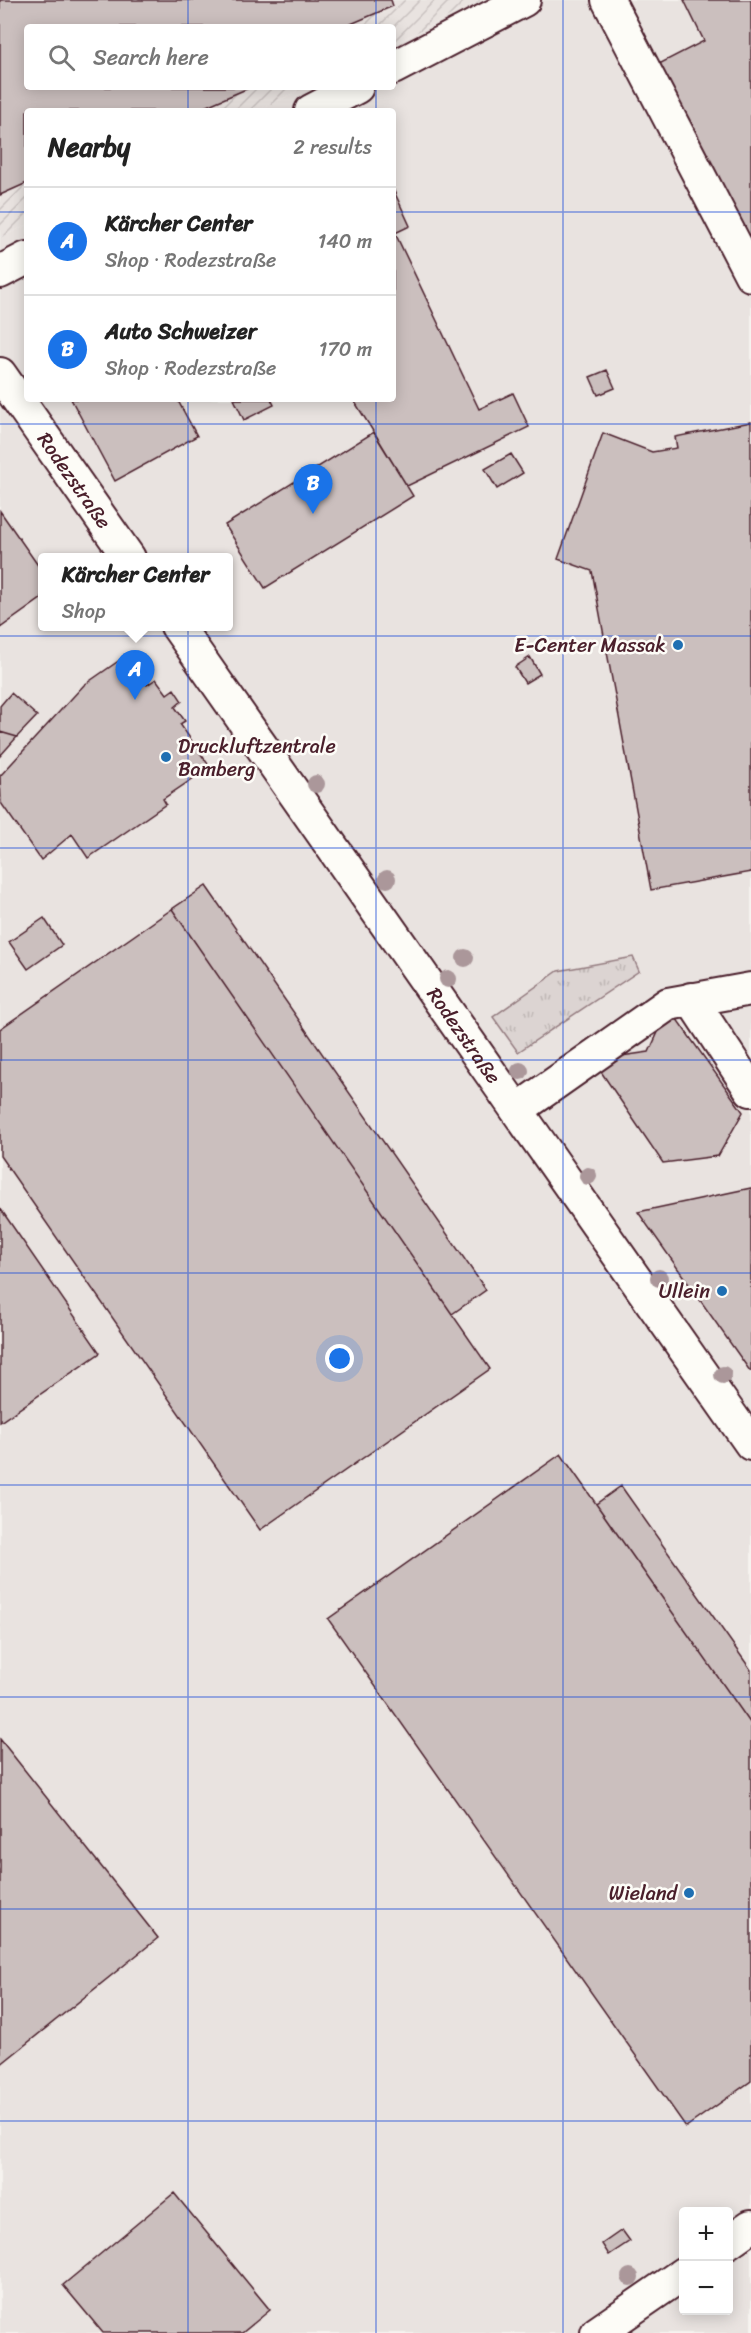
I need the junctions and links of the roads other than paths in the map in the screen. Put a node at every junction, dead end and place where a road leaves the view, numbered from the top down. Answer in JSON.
{"nodes":[{"id":1,"x":524,"y":0,"type":"edge"},
{"id":2,"x":608,"y":0,"type":"edge"},
{"id":3,"x":396,"y":66,"type":"edge"},
{"id":4,"x":351,"y":90,"type":"edge"},
{"id":5,"x":316,"y":108,"type":"edge"},
{"id":6,"x":24,"y":260,"type":"edge"},
{"id":7,"x":0,"y":272,"type":"edge"},
{"id":8,"x":751,"y":275,"type":"edge"},
{"id":9,"x":0,"y":374,"type":"edge"},
{"id":10,"x":125,"y":553,"type":"edge"},
{"id":11,"x":180,"y":631,"type":"edge"},
{"id":12,"x":751,"y":989,"type":"edge"},
{"id":13,"x":691,"y":999,"type":"junction"},
{"id":14,"x":751,"y":1090,"type":"edge"},
{"id":15,"x":517,"y":1110,"type":"junction"},
{"id":16,"x":751,"y":1444,"type":"edge"},
{"id":17,"x":679,"y":2276,"type":"edge"},
{"id":18,"x":597,"y":2333,"type":"edge"}],
"edges":[{"from":1,"to":3,"type":"street"},
{"from":2,"to":8,"type":"street"},
{"from":4,"to":5,"type":"street"},
{"from":6,"to":7,"type":"street"},
{"from":9,"to":10,"type":"street","name":"Rodezstraße"},
{"from":11,"to":15,"type":"street","name":"Rodezstraße"},
{"from":12,"to":13,"type":"street"},
{"from":13,"to":14,"type":"street"},
{"from":13,"to":15,"type":"street"},
{"from":15,"to":16,"type":"street","name":"Rodezstraße"},
{"from":17,"to":18,"type":"street"}]}
